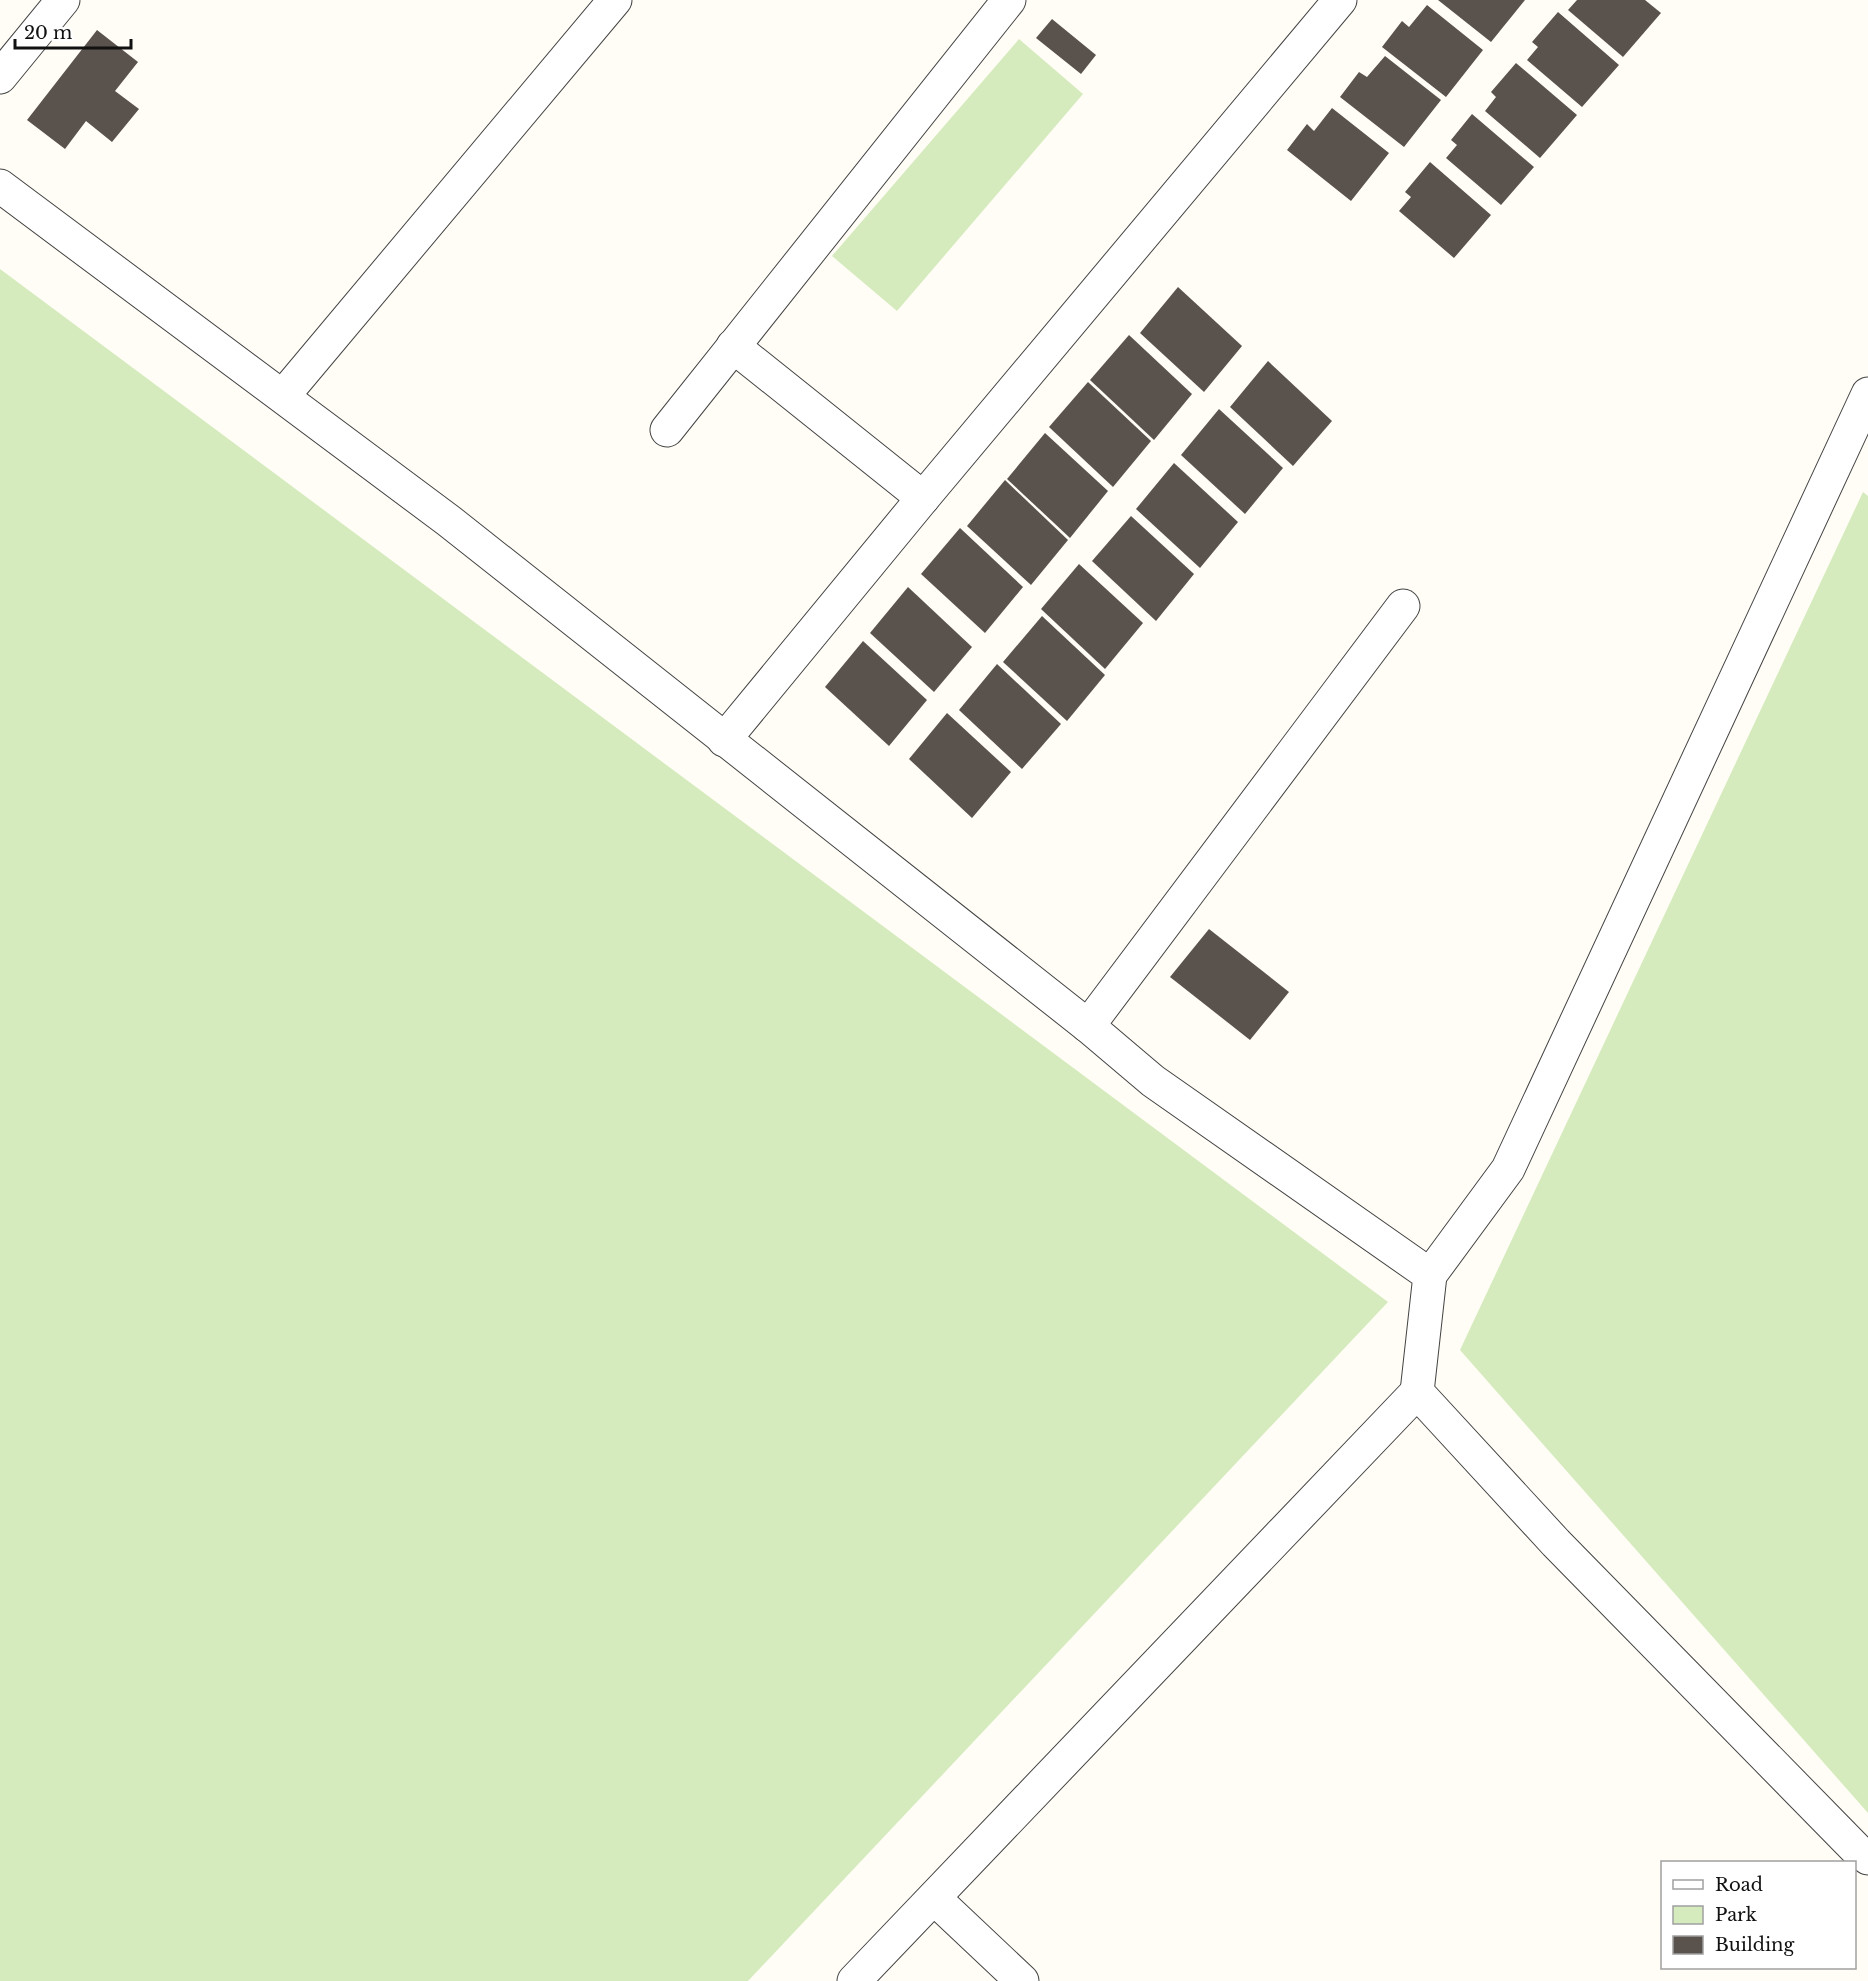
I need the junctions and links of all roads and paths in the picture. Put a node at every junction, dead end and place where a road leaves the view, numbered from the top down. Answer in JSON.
{"nodes":[{"id":1,"x":63,"y":0,"type":"edge"},
{"id":2,"x":615,"y":0,"type":"edge"},
{"id":3,"x":1009,"y":0,"type":"edge"},
{"id":4,"x":1340,"y":0,"type":"edge"},
{"id":5,"x":0,"y":77,"type":"edge"},
{"id":6,"x":0,"y":186,"type":"edge"},
{"id":7,"x":733,"y":346,"type":"junction"},
{"id":8,"x":1868,"y":394,"type":"edge"},
{"id":9,"x":283,"y":396,"type":"junction"},
{"id":10,"x":667,"y":430,"type":"dead end"},
{"id":11,"x":923,"y":498,"type":"junction"},
{"id":12,"x":1403,"y":606,"type":"dead end"},
{"id":13,"x":724,"y":740,"type":"junction"},
{"id":14,"x":1088,"y":1026,"type":"junction"},
{"id":15,"x":1430,"y":1275,"type":"junction"},
{"id":16,"x":1418,"y":1392,"type":"junction"},
{"id":17,"x":1868,"y":1858,"type":"edge"},
{"id":18,"x":934,"y":1898,"type":"junction"},
{"id":19,"x":854,"y":1981,"type":"edge"},
{"id":20,"x":1022,"y":1981,"type":"edge"}],
"edges":[{"from":1,"to":5,"type":"street"},
{"from":2,"to":9,"type":"street"},
{"from":3,"to":7,"type":"street"},
{"from":4,"to":11,"type":"street"},
{"from":6,"to":9,"type":"street"},
{"from":7,"to":10,"type":"street"},
{"from":7,"to":11,"type":"street"},
{"from":8,"to":15,"type":"street"},
{"from":9,"to":13,"type":"street"},
{"from":11,"to":13,"type":"street"},
{"from":12,"to":14,"type":"street"},
{"from":13,"to":14,"type":"street"},
{"from":14,"to":15,"type":"street"},
{"from":15,"to":16,"type":"street"},
{"from":16,"to":17,"type":"street"},
{"from":16,"to":18,"type":"street"},
{"from":18,"to":19,"type":"street"},
{"from":18,"to":20,"type":"street"}]}
